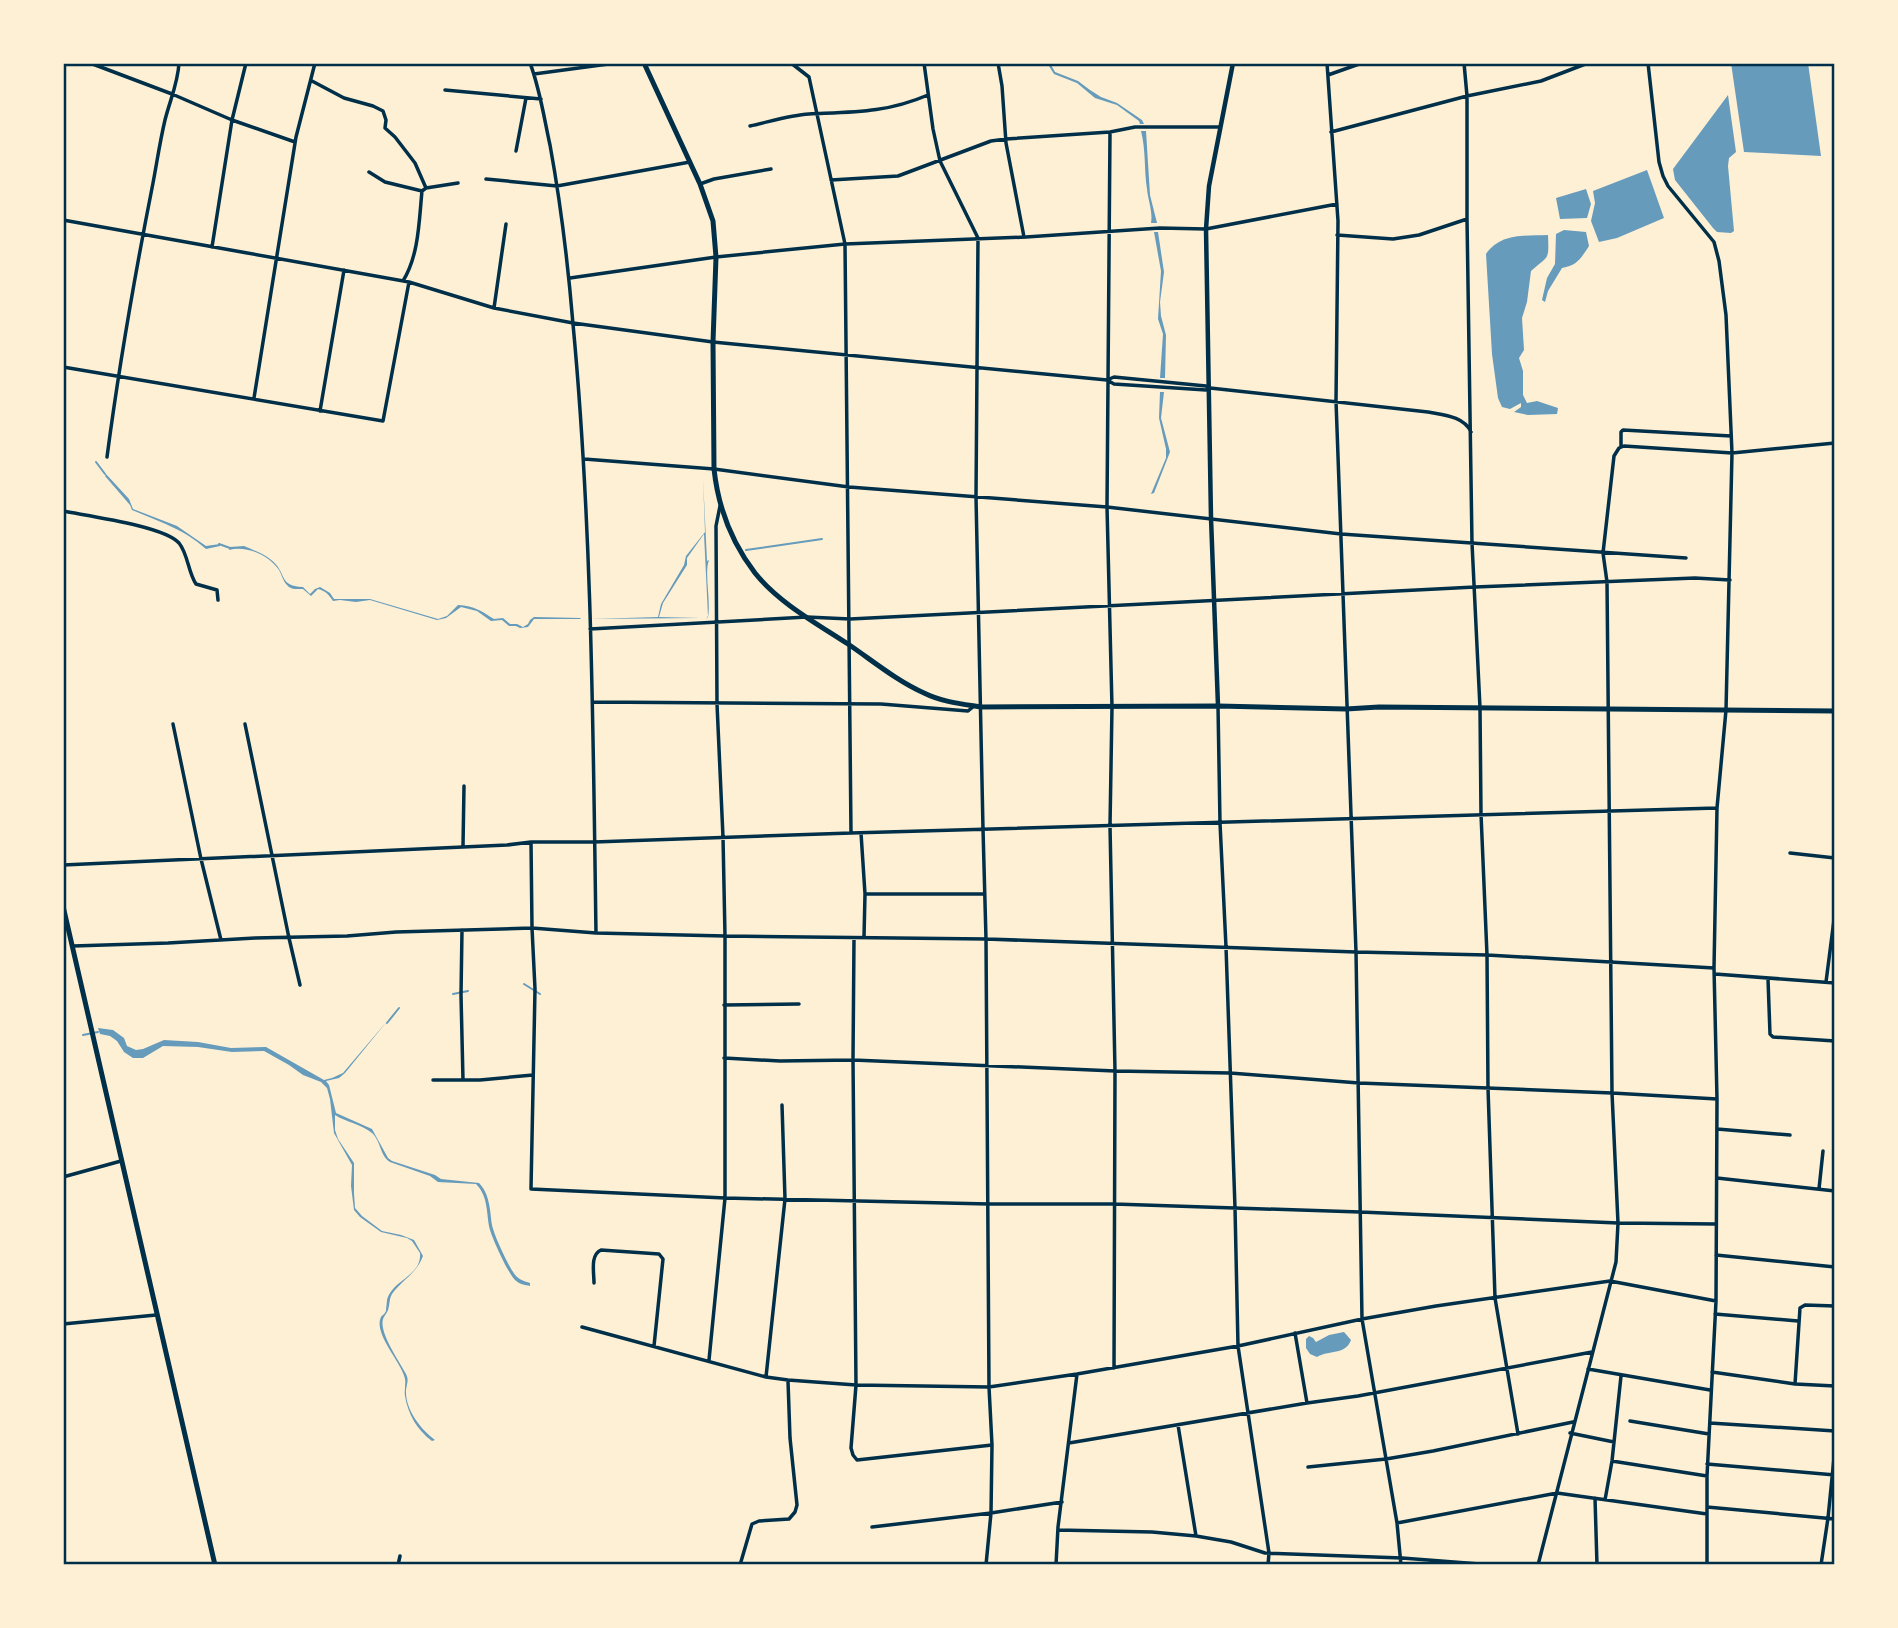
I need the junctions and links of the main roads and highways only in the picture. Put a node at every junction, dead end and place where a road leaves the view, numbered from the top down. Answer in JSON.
{"nodes":[{"id":1,"x":646,"y":63,"type":"edge"},
{"id":2,"x":1233,"y":63,"type":"edge"},
{"id":3,"x":1218,"y":706,"type":"junction"},
{"id":4,"x":1835,"y":711,"type":"edge"},
{"id":5,"x":63,"y":906,"type":"edge"},
{"id":6,"x":215,"y":1565,"type":"edge"}],
"edges":[{"from":1,"to":3,"type":"main road"},
{"from":2,"to":3,"type":"main road"},
{"from":3,"to":4,"type":"main road"},
{"from":5,"to":6,"type":"main road"}]}
